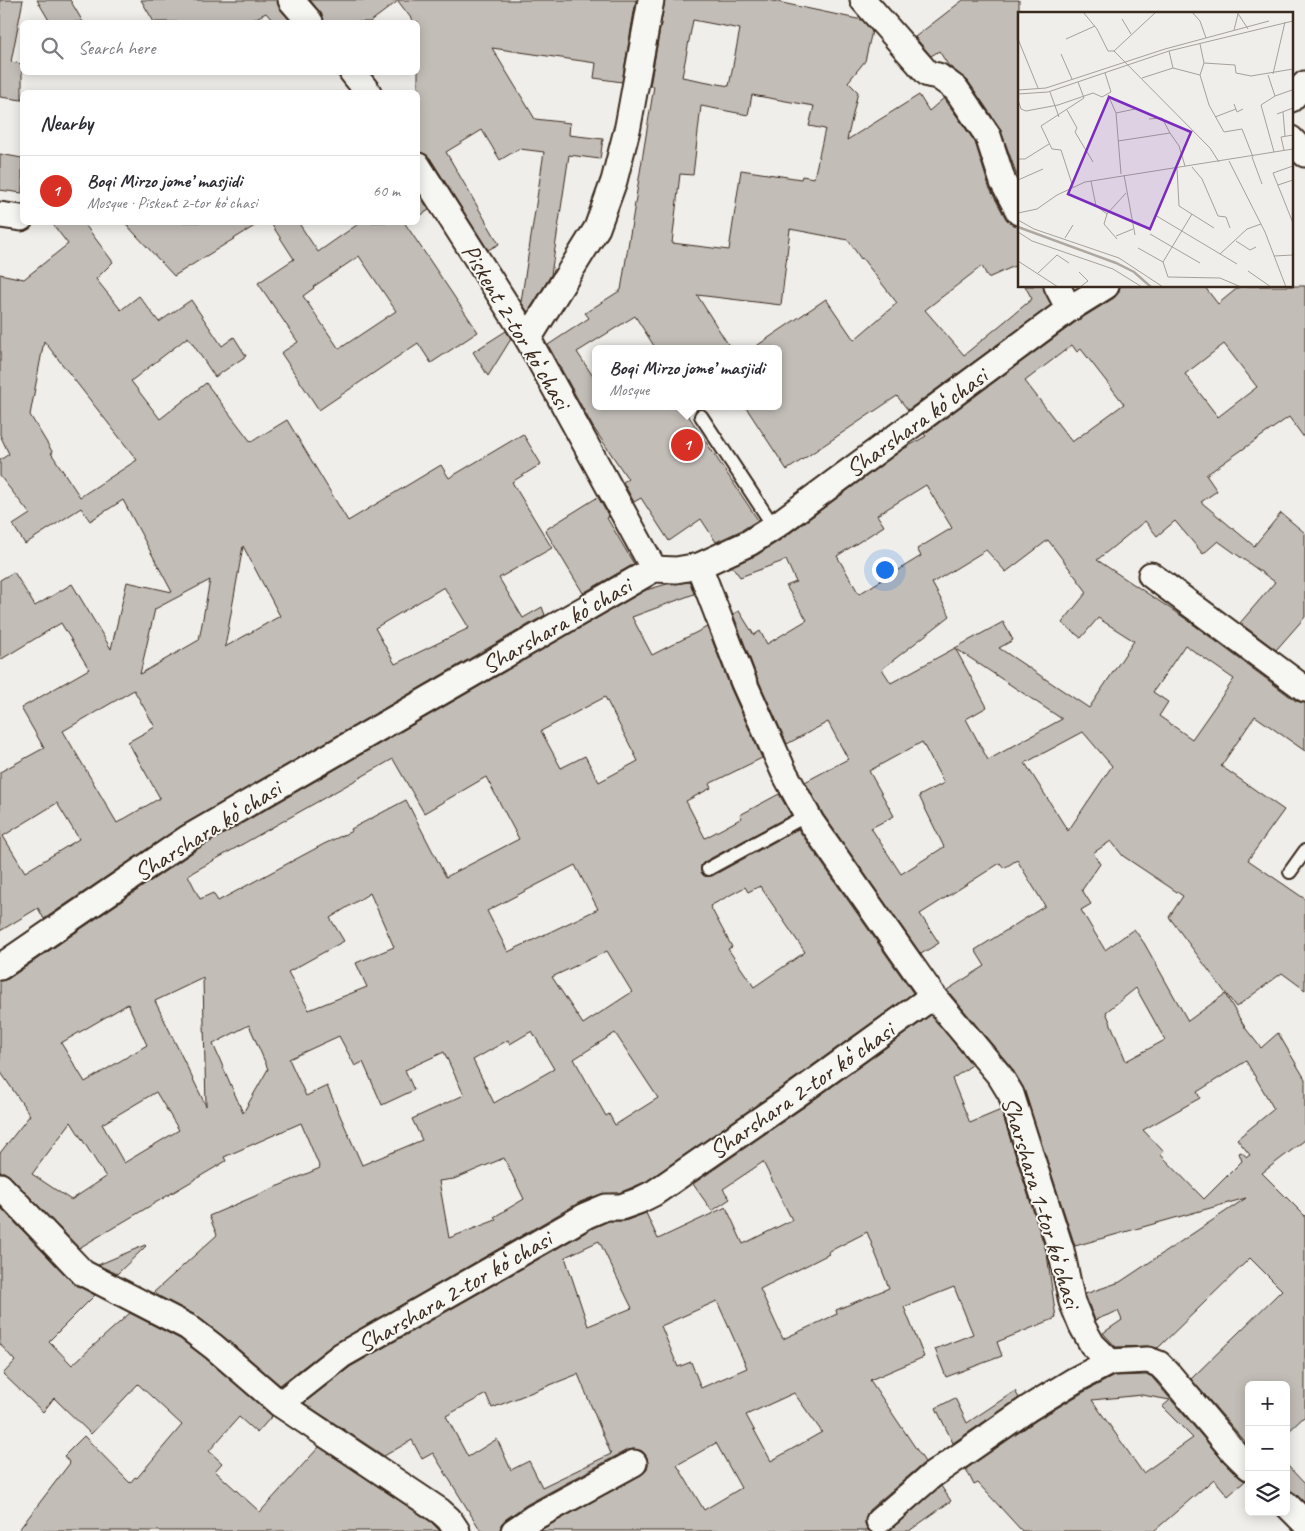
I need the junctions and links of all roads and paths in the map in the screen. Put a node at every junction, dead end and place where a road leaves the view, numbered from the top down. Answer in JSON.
{"nodes":[{"id":1,"x":291,"y":0,"type":"edge"},
{"id":2,"x":650,"y":0,"type":"edge"},
{"id":3,"x":863,"y":0,"type":"edge"},
{"id":4,"x":308,"y":20,"type":"edge"},
{"id":5,"x":354,"y":75,"type":"edge"},
{"id":6,"x":1305,"y":84,"type":"edge"},
{"id":7,"x":366,"y":90,"type":"edge"},
{"id":8,"x":1292,"y":98,"type":"edge"},
{"id":9,"x":1292,"y":140,"type":"edge"},
{"id":10,"x":1305,"y":154,"type":"edge"},
{"id":11,"x":420,"y":169,"type":"edge"},
{"id":12,"x":1018,"y":210,"type":"edge"},
{"id":13,"x":1058,"y":288,"type":"edge"},
{"id":14,"x":1103,"y":288,"type":"edge"},
{"id":15,"x":1069,"y":309,"type":"junction"},
{"id":16,"x":528,"y":339,"type":"junction"},
{"id":17,"x":701,"y":416,"type":"dead end"},
{"id":18,"x":774,"y":527,"type":"junction"},
{"id":19,"x":699,"y":566,"type":"junction"},
{"id":20,"x":654,"y":569,"type":"junction"},
{"id":21,"x":1151,"y":575,"type":"dead end"},
{"id":22,"x":1305,"y":689,"type":"edge"},
{"id":23,"x":807,"y":815,"type":"junction"},
{"id":24,"x":1305,"y":851,"type":"edge"},
{"id":25,"x":708,"y":869,"type":"dead end"},
{"id":26,"x":1290,"y":872,"type":"dead end"},
{"id":27,"x":0,"y":967,"type":"edge"},
{"id":28,"x":932,"y":996,"type":"junction"},
{"id":29,"x":0,"y":1186,"type":"edge"},
{"id":30,"x":1110,"y":1362,"type":"junction"},
{"id":31,"x":280,"y":1404,"type":"junction"},
{"id":32,"x":634,"y":1463,"type":"dead end"},
{"id":33,"x":1245,"y":1463,"type":"edge"},
{"id":34,"x":1290,"y":1508,"type":"edge"},
{"id":35,"x":880,"y":1521,"type":"dead end"},
{"id":36,"x":1305,"y":1523,"type":"edge"},
{"id":37,"x":457,"y":1531,"type":"edge"},
{"id":38,"x":514,"y":1531,"type":"edge"}],
"edges":[{"from":1,"to":4,"type":"street"},
{"from":2,"to":16,"type":"street"},
{"from":3,"to":12,"type":"street"},
{"from":5,"to":7,"type":"street"},
{"from":6,"to":8,"type":"street"},
{"from":9,"to":10,"type":"street"},
{"from":11,"to":16,"type":"street","name":"Piskent 2-tor koʻchasi"},
{"from":13,"to":15,"type":"street"},
{"from":14,"to":15,"type":"street","name":"Sharshara koʻchasi"},
{"from":15,"to":18,"type":"street","name":"Sharshara koʻchasi"},
{"from":16,"to":20,"type":"street","name":"Piskent 2-tor koʻchasi"},
{"from":17,"to":18,"type":"lane"},
{"from":18,"to":19,"type":"street","name":"Sharshara koʻchasi"},
{"from":19,"to":20,"type":"street","name":"Sharshara koʻchasi"},
{"from":19,"to":23,"type":"street","name":"Sharshara 1-tor koʻchasi"},
{"from":20,"to":27,"type":"street","name":"Sharshara koʻchasi"},
{"from":21,"to":22,"type":"street"},
{"from":23,"to":25,"type":"lane"},
{"from":23,"to":28,"type":"street","name":"Sharshara 1-tor koʻchasi"},
{"from":24,"to":26,"type":"lane"},
{"from":28,"to":30,"type":"street","name":"Sharshara 1-tor koʻchasi"},
{"from":28,"to":31,"type":"street","name":"Sharshara 2-tor koʻchasi"},
{"from":29,"to":31,"type":"street"},
{"from":30,"to":33,"type":"street"},
{"from":30,"to":35,"type":"street"},
{"from":31,"to":37,"type":"street"},
{"from":32,"to":38,"type":"street"},
{"from":34,"to":36,"type":"street"}]}
